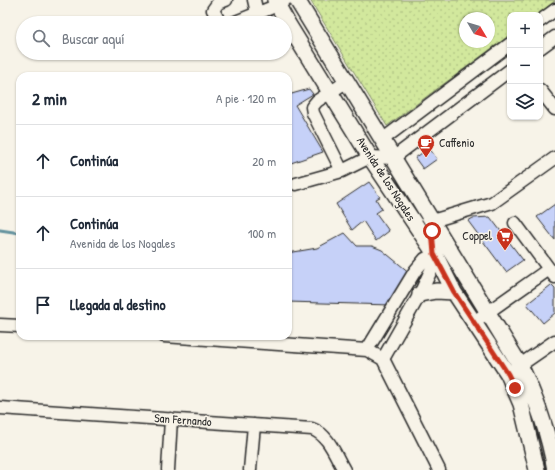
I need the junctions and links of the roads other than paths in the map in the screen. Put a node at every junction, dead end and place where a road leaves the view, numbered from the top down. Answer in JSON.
{"nodes":[{"id":1,"x":226,"y":0,"type":"edge"},
{"id":2,"x":254,"y":0,"type":"edge"},
{"id":3,"x":297,"y":0,"type":"edge"},
{"id":4,"x":279,"y":2,"type":"edge"},
{"id":5,"x":554,"y":12,"type":"edge"},
{"id":6,"x":257,"y":13,"type":"junction"},
{"id":7,"x":216,"y":16,"type":"edge"},
{"id":8,"x":250,"y":16,"type":"edge"},
{"id":9,"x":287,"y":16,"type":"edge"},
{"id":10,"x":543,"y":19,"type":"edge"},
{"id":11,"x":292,"y":25,"type":"edge"},
{"id":12,"x":555,"y":36,"type":"edge"},
{"id":13,"x":543,"y":46,"type":"edge"},
{"id":14,"x":508,"y":48,"type":"edge"},
{"id":15,"x":507,"y":72,"type":"edge"},
{"id":16,"x":346,"y":82,"type":"junction"},
{"id":17,"x":330,"y":92,"type":"junction"},
{"id":18,"x":543,"y":94,"type":"edge"},
{"id":19,"x":442,"y":95,"type":"junction"},
{"id":20,"x":555,"y":109,"type":"edge"},
{"id":21,"x":455,"y":112,"type":"junction"},
{"id":22,"x":382,"y":140,"type":"junction"},
{"id":23,"x":370,"y":156,"type":"junction"},
{"id":24,"x":393,"y":158,"type":"junction"},
{"id":25,"x":555,"y":158,"type":"edge"},
{"id":26,"x":342,"y":171,"type":"junction"},
{"id":27,"x":296,"y":184,"type":"dead end"},
{"id":28,"x":432,"y":222,"type":"junction"},
{"id":29,"x":515,"y":223,"type":"dead end"},
{"id":30,"x":434,"y":254,"type":"junction"},
{"id":31,"x":457,"y":263,"type":"junction"},
{"id":32,"x":552,"y":273,"type":"edge"},
{"id":33,"x":454,"y":292,"type":"junction"},
{"id":34,"x":420,"y":294,"type":"junction"},
{"id":35,"x":488,"y":313,"type":"junction"},
{"id":36,"x":474,"y":322,"type":"junction"},
{"id":37,"x":0,"y":325,"type":"edge"},
{"id":38,"x":16,"y":326,"type":"edge"},
{"id":39,"x":222,"y":340,"type":"edge"},
{"id":40,"x":555,"y":342,"type":"edge"},
{"id":41,"x":367,"y":350,"type":"junction"},
{"id":42,"x":383,"y":359,"type":"junction"},
{"id":43,"x":520,"y":365,"type":"junction"},
{"id":44,"x":508,"y":374,"type":"junction"},
{"id":45,"x":0,"y":408,"type":"edge"},
{"id":46,"x":171,"y":419,"type":"junction"},
{"id":47,"x":254,"y":425,"type":"junction"},
{"id":48,"x":553,"y":452,"type":"edge"},
{"id":49,"x":537,"y":467,"type":"edge"},
{"id":50,"x":168,"y":470,"type":"edge"},
{"id":51,"x":250,"y":470,"type":"edge"},
{"id":52,"x":344,"y":470,"type":"edge"},
{"id":53,"x":438,"y":470,"type":"edge"},
{"id":54,"x":554,"y":470,"type":"edge"}],
"edges":[{"from":1,"to":7,"type":"street"},
{"from":2,"to":6,"type":"street"},
{"from":3,"to":16,"type":"main road","name":"Avenida de los Nogales"},
{"from":4,"to":6,"type":"street"},
{"from":4,"to":9,"type":"main road","name":"Avenida de los Nogales"},
{"from":5,"to":10,"type":"street"},
{"from":6,"to":8,"type":"street"},
{"from":11,"to":17,"type":"main road","name":"Avenida de los Nogales"},
{"from":12,"to":13,"type":"street"},
{"from":14,"to":19,"type":"street"},
{"from":15,"to":21,"type":"street"},
{"from":16,"to":17,"type":"street"},
{"from":16,"to":22,"type":"main road","name":"Avenida de los Nogales"},
{"from":17,"to":23,"type":"main road","name":"Avenida de los Nogales"},
{"from":17,"to":26,"type":"street"},
{"from":18,"to":20,"type":"street"},
{"from":19,"to":21,"type":"street"},
{"from":19,"to":22,"type":"street"},
{"from":21,"to":24,"type":"street"},
{"from":22,"to":24,"type":"main road","name":"Avenida de los Nogales"},
{"from":23,"to":24,"type":"street"},
{"from":23,"to":26,"type":"street"},
{"from":23,"to":30,"type":"main road","name":"Avenida de los Nogales"},
{"from":24,"to":28,"type":"main road","name":"Avenida de los Nogales"},
{"from":25,"to":28,"type":"street"},
{"from":26,"to":27,"type":"street"},
{"from":28,"to":30,"type":"main road"},
{"from":28,"to":31,"type":"main road","name":"Avenida de los Nogales"},
{"from":29,"to":32,"type":"street"},
{"from":30,"to":31,"type":"main road"},
{"from":30,"to":33,"type":"main road","name":"Avenida de los Nogales"},
{"from":30,"to":34,"type":"street"},
{"from":30,"to":41,"type":"street"},
{"from":31,"to":35,"type":"main road","name":"Avenida de los Nogales"},
{"from":32,"to":35,"type":"street"},
{"from":33,"to":34,"type":"main road"},
{"from":33,"to":36,"type":"main road","name":"Avenida de los Nogales"},
{"from":34,"to":42,"type":"street"},
{"from":35,"to":36,"type":"street"},
{"from":35,"to":43,"type":"main road","name":"Avenida de los Nogales"},
{"from":36,"to":44,"type":"main road","name":"Avenida de los Nogales"},
{"from":37,"to":38,"type":"street"},
{"from":39,"to":41,"type":"street"},
{"from":40,"to":43,"type":"street"},
{"from":41,"to":42,"type":"street"},
{"from":42,"to":53,"type":"street"},
{"from":43,"to":44,"type":"street"},
{"from":43,"to":48,"type":"main road","name":"Avenida de los Nogales"},
{"from":44,"to":49,"type":"main road","name":"Avenida de los Nogales"},
{"from":45,"to":46,"type":"street","name":"San Fernando"},
{"from":46,"to":47,"type":"street","name":"San Fernando"},
{"from":46,"to":50,"type":"street"},
{"from":47,"to":51,"type":"street"},
{"from":47,"to":52,"type":"street","name":"San Fernando"},
{"from":48,"to":49,"type":"street"},
{"from":48,"to":54,"type":"main road","name":"Avenida de los Nogales"}]}
